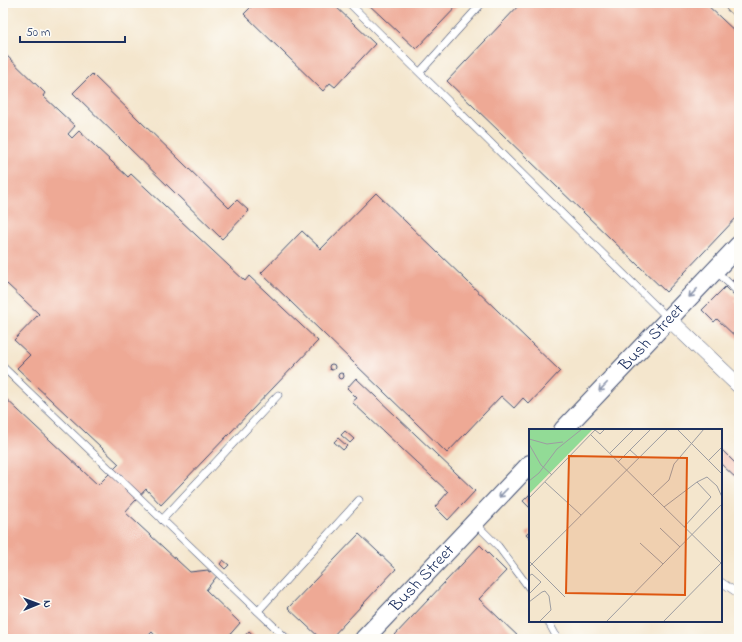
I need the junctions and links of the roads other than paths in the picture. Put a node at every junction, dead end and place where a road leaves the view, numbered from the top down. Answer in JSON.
{"nodes":[{"id":1,"x":349,"y":3,"type":"edge"},
{"id":2,"x":482,"y":3,"type":"edge"},
{"id":3,"x":736,"y":3,"type":"edge"},
{"id":4,"x":739,"y":6,"type":"edge"},
{"id":5,"x":420,"y":72,"type":"junction"},
{"id":6,"x":739,"y":245,"type":"edge"},
{"id":7,"x":715,"y":270,"type":"junction"},
{"id":8,"x":739,"y":293,"type":"edge"},
{"id":9,"x":669,"y":319,"type":"junction"},
{"id":10,"x":3,"y":367,"type":"edge"},
{"id":11,"x":737,"y":381,"type":"edge"},
{"id":12,"x":278,"y":395,"type":"dead end"},
{"id":13,"x":564,"y":429,"type":"edge"},
{"id":14,"x":529,"y":465,"type":"edge"},
{"id":15,"x":359,"y":500,"type":"dead end"},
{"id":16,"x":162,"y":520,"type":"junction"},
{"id":17,"x":474,"y":523,"type":"junction"},
{"id":18,"x":722,"y":583,"type":"edge"},
{"id":19,"x":529,"y":588,"type":"edge"},
{"id":20,"x":739,"y":594,"type":"edge"},
{"id":21,"x":258,"y":611,"type":"junction"},
{"id":22,"x":549,"y":622,"type":"edge"},
{"id":23,"x":370,"y":637,"type":"edge"},
{"id":24,"x":287,"y":639,"type":"edge"},
{"id":25,"x":560,"y":639,"type":"edge"}],
"edges":[{"from":1,"to":5,"type":"lane"},
{"from":2,"to":5,"type":"lane"},
{"from":3,"to":4,"type":"main road"},
{"from":5,"to":9,"type":"lane"},
{"from":6,"to":7,"type":"street","name":"Bush Street"},
{"from":7,"to":8,"type":"lane"},
{"from":7,"to":9,"type":"street","name":"Bush Street","one_way":true},
{"from":9,"to":11,"type":"street"},
{"from":9,"to":13,"type":"street","name":"Bush Street","one_way":true},
{"from":10,"to":16,"type":"lane"},
{"from":12,"to":16,"type":"lane"},
{"from":14,"to":17,"type":"street","name":"Bush Street","one_way":true},
{"from":15,"to":21,"type":"lane"},
{"from":16,"to":21,"type":"lane"},
{"from":17,"to":19,"type":"lane"},
{"from":17,"to":23,"type":"street","name":"Bush Street"},
{"from":18,"to":20,"type":"lane"},
{"from":21,"to":24,"type":"lane"},
{"from":22,"to":25,"type":"lane"}]}
